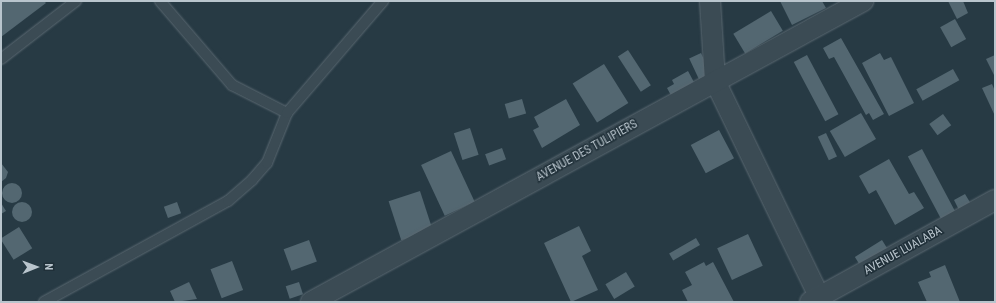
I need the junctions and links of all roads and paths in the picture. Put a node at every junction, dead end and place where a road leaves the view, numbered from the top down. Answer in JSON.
{"nodes":[{"id":1,"x":76,"y":1,"type":"edge"},
{"id":2,"x":160,"y":1,"type":"edge"},
{"id":3,"x":382,"y":1,"type":"edge"},
{"id":4,"x":710,"y":1,"type":"edge"},
{"id":5,"x":863,"y":1,"type":"edge"},
{"id":6,"x":1,"y":58,"type":"edge"},
{"id":7,"x":715,"y":80,"type":"junction"},
{"id":8,"x":287,"y":113,"type":"junction"},
{"id":9,"x":995,"y":200,"type":"edge"},
{"id":10,"x":817,"y":300,"type":"edge"},
{"id":11,"x":44,"y":302,"type":"edge"},
{"id":12,"x":311,"y":302,"type":"edge"}],
"edges":[{"from":1,"to":6,"type":"lane"},
{"from":2,"to":8,"type":"lane"},
{"from":3,"to":8,"type":"lane"},
{"from":4,"to":7,"type":"street"},
{"from":5,"to":7,"type":"street","name":"AVENUE DES TULIPIERS"},
{"from":7,"to":10,"type":"street"},
{"from":7,"to":12,"type":"street","name":"AVENUE DES TULIPIERS"},
{"from":8,"to":11,"type":"lane"},
{"from":9,"to":10,"type":"street","name":"AVENUE LUALABA"}]}
